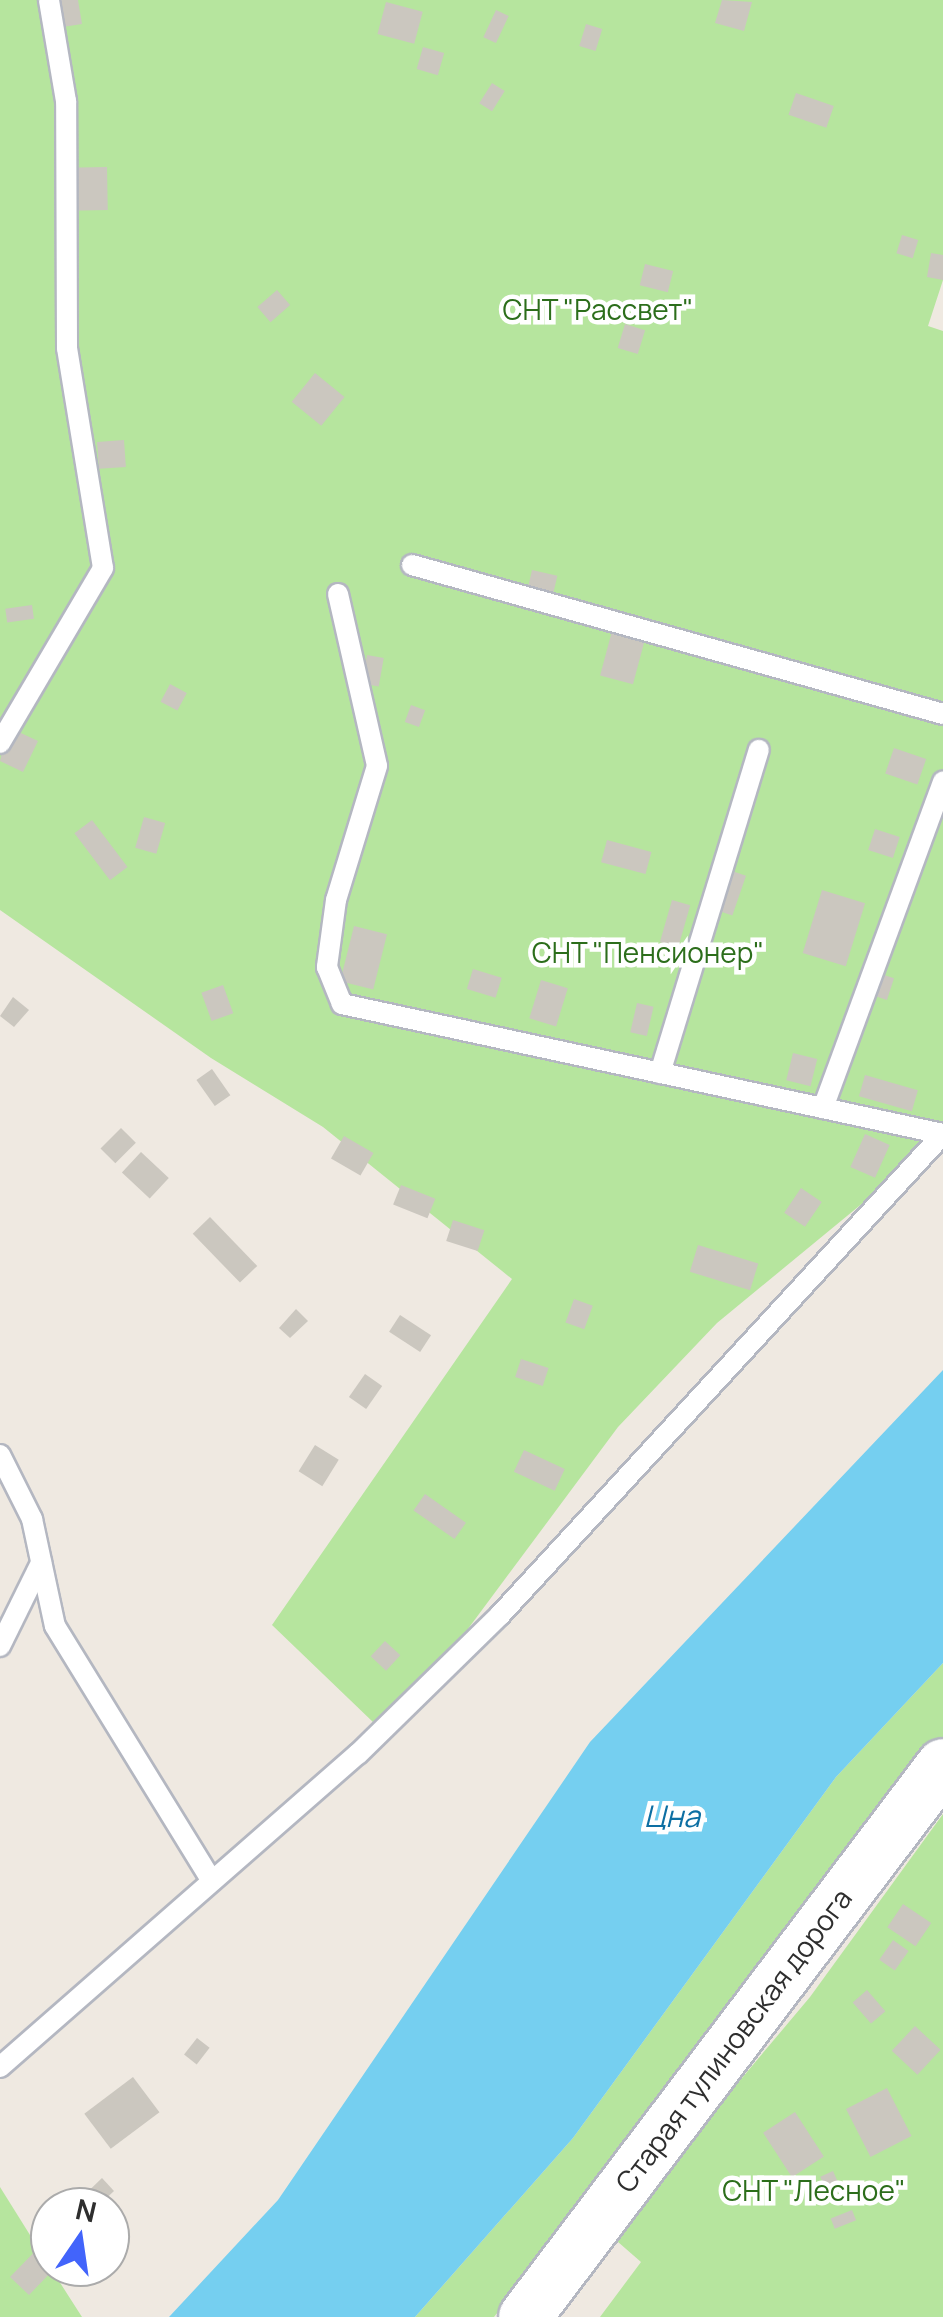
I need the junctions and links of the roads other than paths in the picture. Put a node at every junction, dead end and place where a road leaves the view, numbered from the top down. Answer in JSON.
{"nodes":[{"id":1,"x":49,"y":0,"type":"edge"},
{"id":2,"x":412,"y":565,"type":"dead end"},
{"id":3,"x":338,"y":594,"type":"dead end"},
{"id":4,"x":943,"y":714,"type":"edge"},
{"id":5,"x":0,"y":743,"type":"edge"},
{"id":6,"x":759,"y":750,"type":"dead end"},
{"id":7,"x":943,"y":781,"type":"edge"},
{"id":8,"x":660,"y":1073,"type":"junction"},
{"id":9,"x":823,"y":1108,"type":"junction"},
{"id":10,"x":0,"y":1455,"type":"edge"},
{"id":11,"x":41,"y":1563,"type":"junction"},
{"id":12,"x":0,"y":1646,"type":"edge"},
{"id":13,"x":943,"y":1765,"type":"edge"},
{"id":14,"x":212,"y":1882,"type":"junction"},
{"id":15,"x":0,"y":2067,"type":"edge"},
{"id":16,"x":525,"y":2317,"type":"edge"}],
"edges":[{"from":1,"to":5,"type":"lane"},
{"from":2,"to":4,"type":"lane"},
{"from":3,"to":8,"type":"lane"},
{"from":6,"to":8,"type":"lane"},
{"from":7,"to":9,"type":"lane"},
{"from":8,"to":9,"type":"lane"},
{"from":9,"to":14,"type":"lane"},
{"from":10,"to":11,"type":"lane"},
{"from":11,"to":12,"type":"lane"},
{"from":11,"to":14,"type":"lane"},
{"from":13,"to":16,"type":"street","name":"Старая тулиновская дорога"},
{"from":14,"to":15,"type":"lane"}]}
